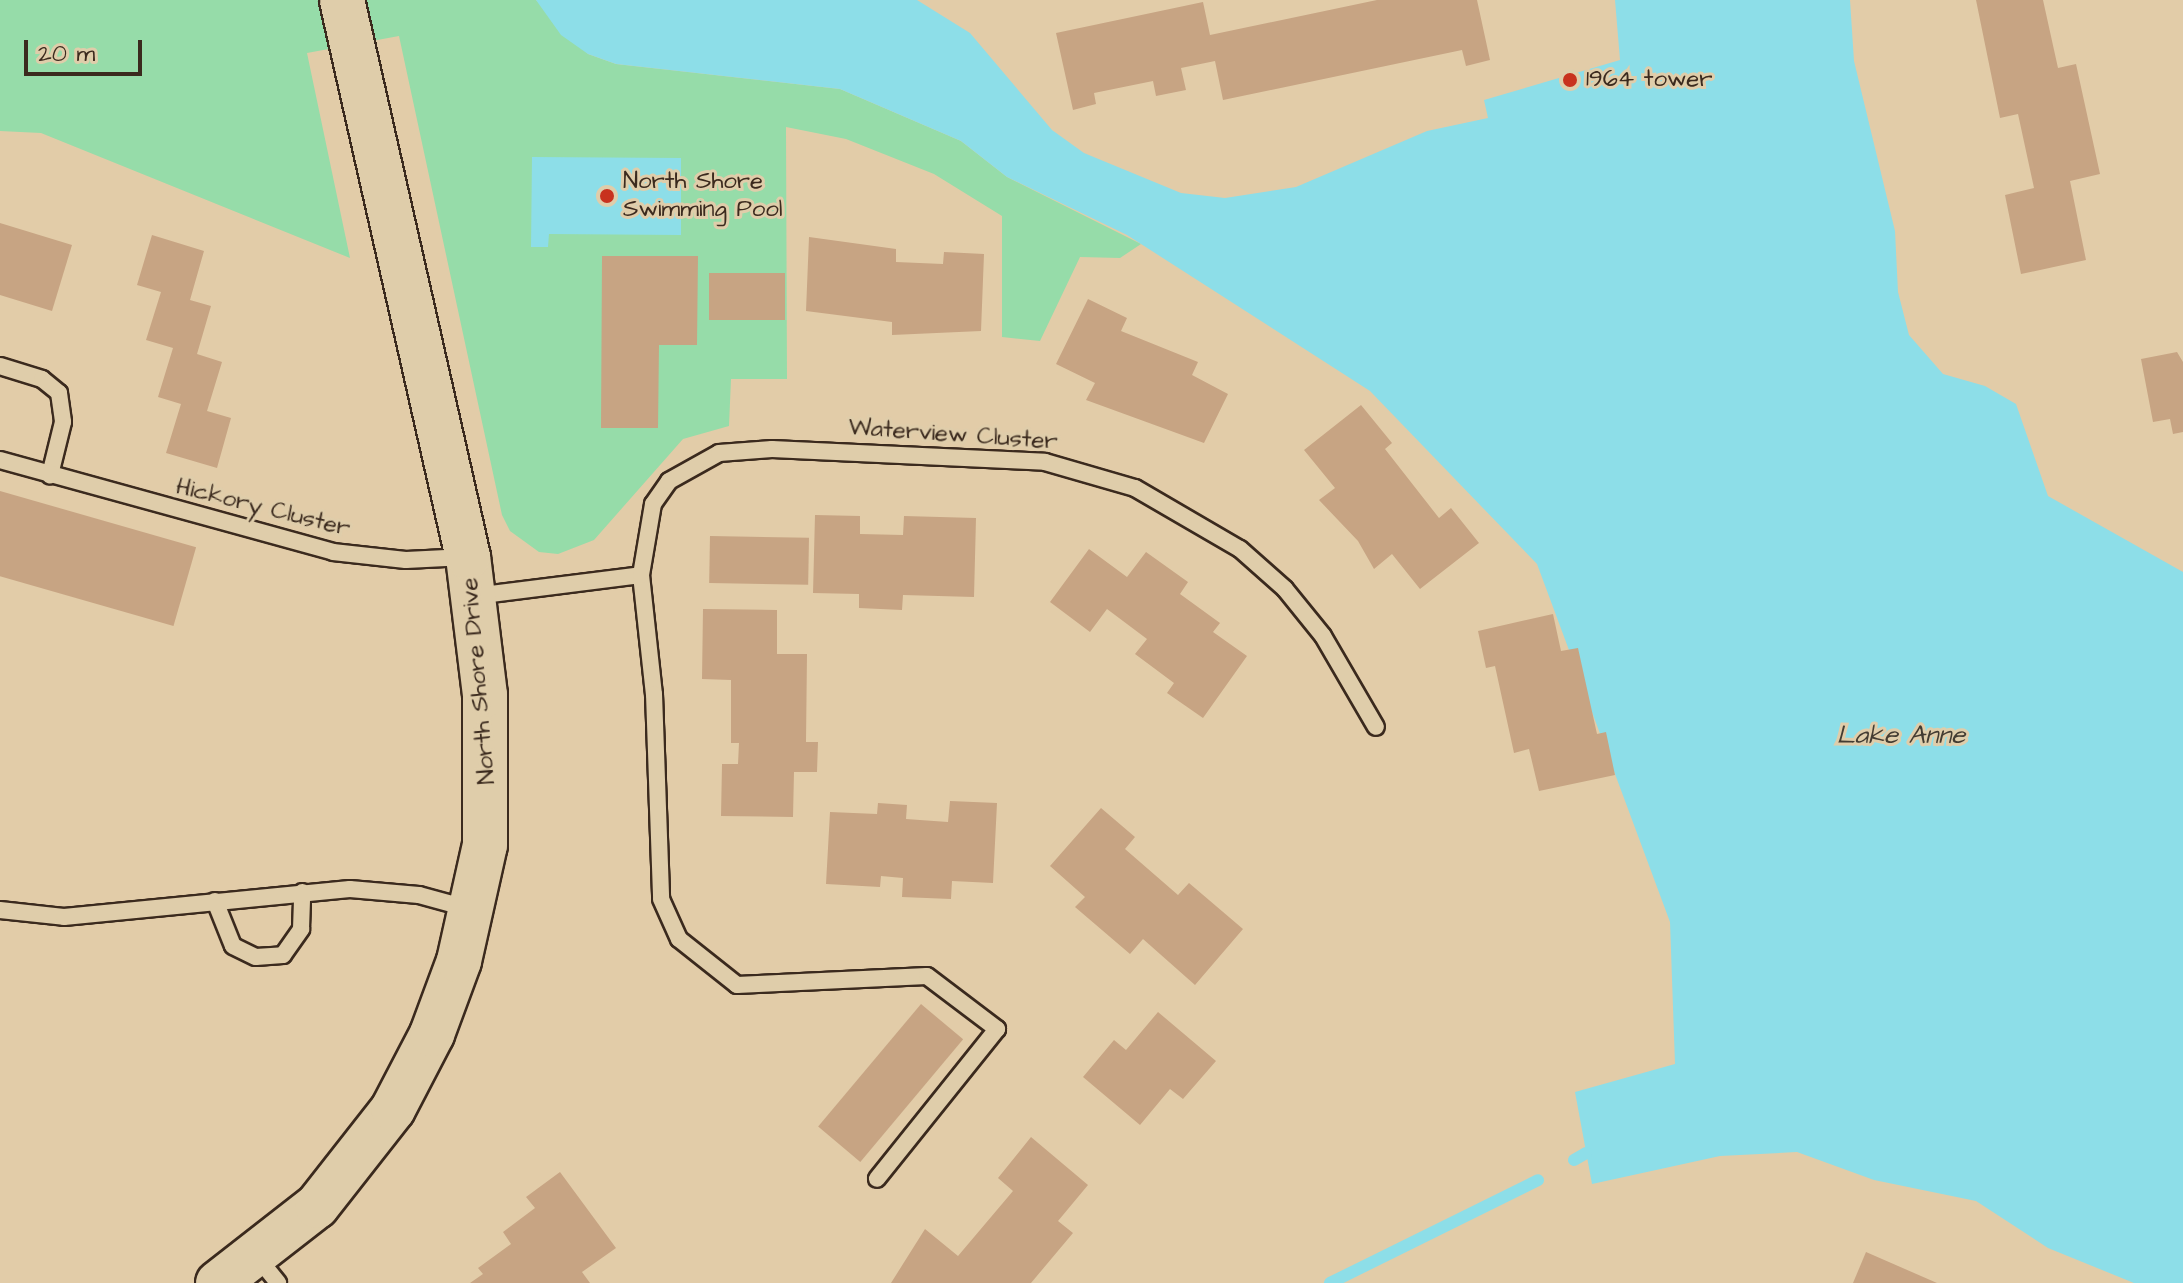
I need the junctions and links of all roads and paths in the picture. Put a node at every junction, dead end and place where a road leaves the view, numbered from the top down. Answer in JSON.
{"nodes":[{"id":1,"x":342,"y":0,"type":"edge"},
{"id":2,"x":0,"y":366,"type":"edge"},
{"id":3,"x":0,"y":460,"type":"edge"},
{"id":4,"x":50,"y":475,"type":"junction"},
{"id":5,"x":641,"y":575,"type":"junction"},
{"id":6,"x":470,"y":577,"type":"junction"},
{"id":7,"x":1376,"y":727,"type":"dead end"},
{"id":8,"x":302,"y":892,"type":"junction"},
{"id":9,"x":215,"y":901,"type":"junction"},
{"id":10,"x":0,"y":910,"type":"edge"},
{"id":11,"x":472,"y":910,"type":"junction"},
{"id":12,"x":877,"y":1179,"type":"dead end"},
{"id":13,"x":268,"y":1270,"type":"edge"},
{"id":14,"x":218,"y":1283,"type":"edge"}],
"edges":[{"from":1,"to":6,"type":"street","name":"North Shore Drive"},
{"from":2,"to":4,"type":"lane"},
{"from":3,"to":4,"type":"lane","name":"Hickory Cluster"},
{"from":4,"to":6,"type":"lane","name":"Hickory Cluster"},
{"from":5,"to":6,"type":"lane"},
{"from":5,"to":7,"type":"lane","name":"Waterview Cluster"},
{"from":5,"to":12,"type":"lane","name":"Waterview Cluster"},
{"from":6,"to":11,"type":"street","name":"North Shore Drive"},
{"from":8,"to":9,"type":"lane"},
{"from":8,"to":9,"type":"lane"},
{"from":8,"to":11,"type":"lane"},
{"from":9,"to":10,"type":"lane"},
{"from":11,"to":13,"type":"street","name":"North Shore Drive"},
{"from":13,"to":14,"type":"street","name":"North Shore Drive"}]}
